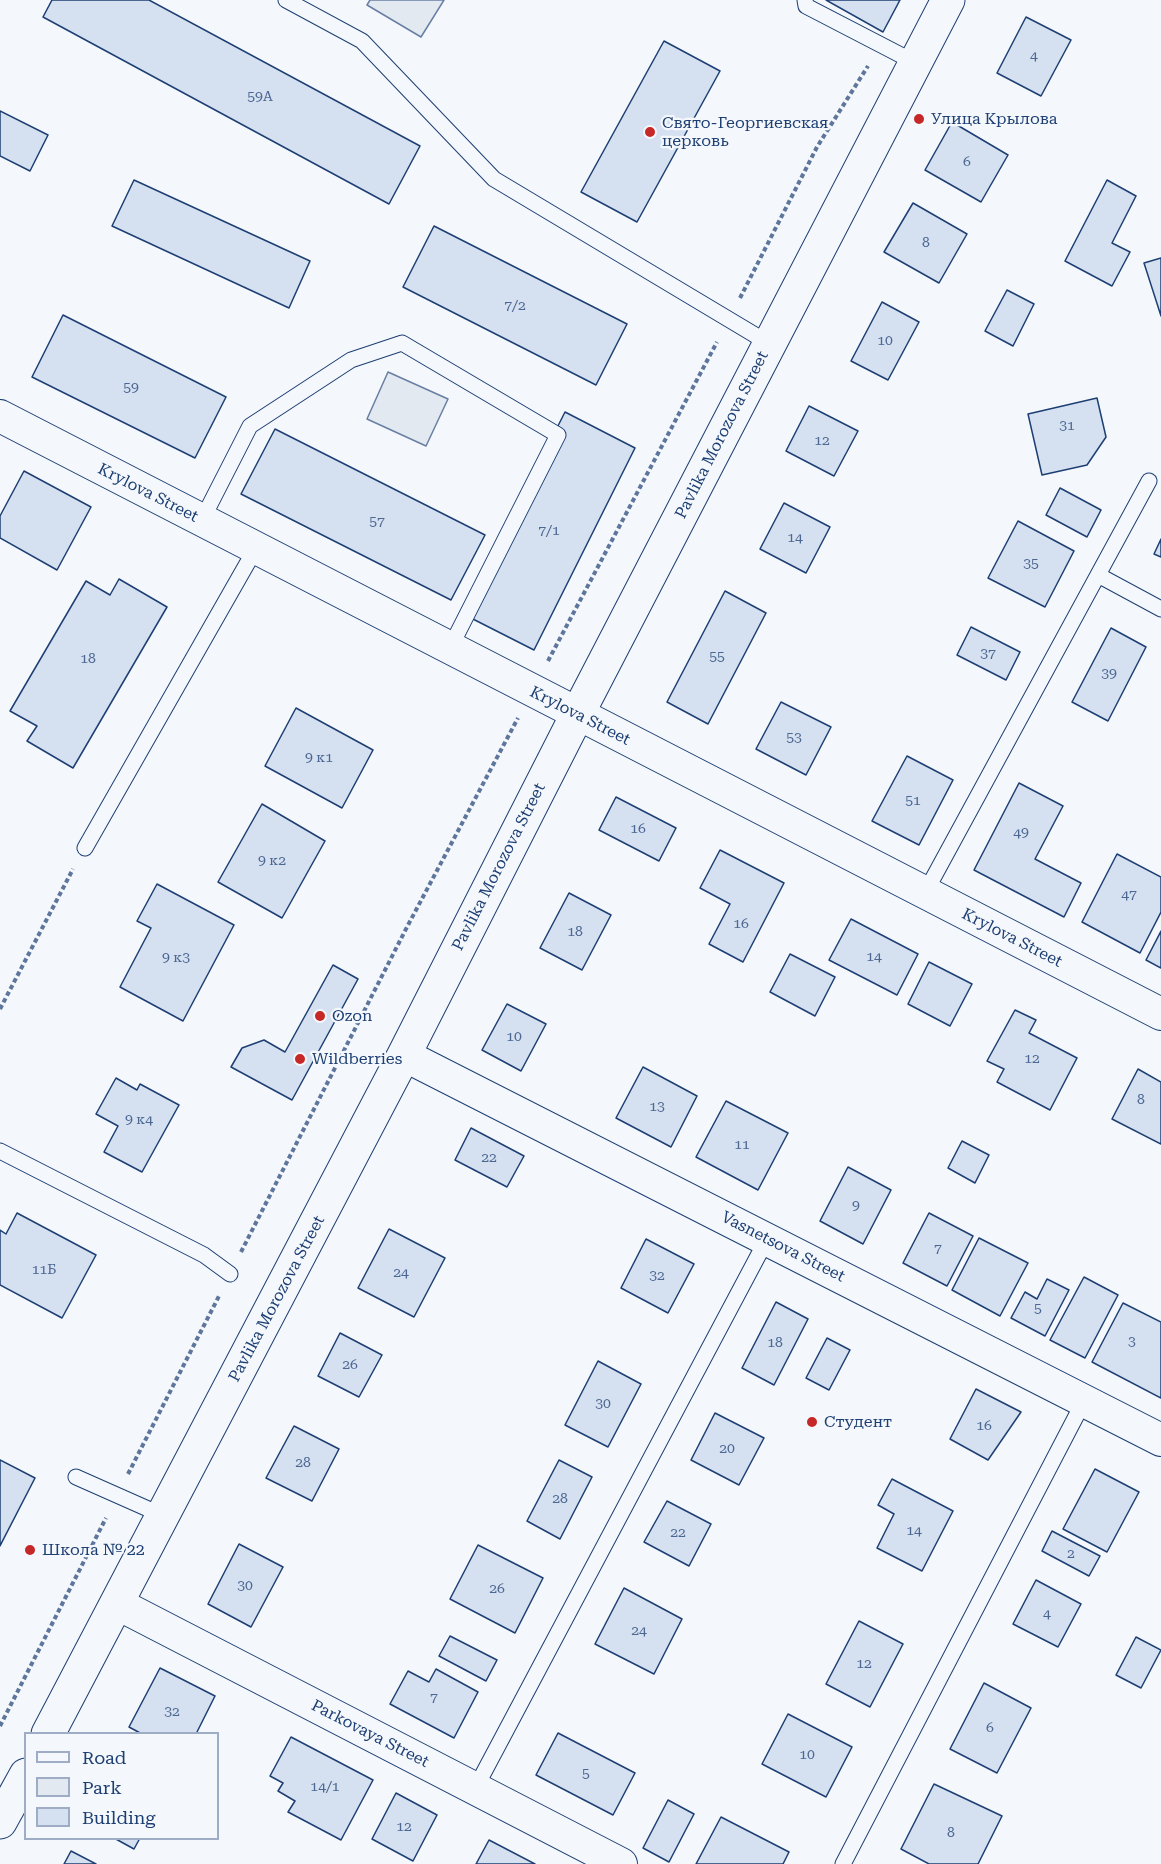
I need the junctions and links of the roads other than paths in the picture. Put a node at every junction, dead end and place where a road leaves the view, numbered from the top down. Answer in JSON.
{"nodes":[{"id":1,"x":286,"y":0,"type":"edge"},
{"id":2,"x":805,"y":0,"type":"edge"},
{"id":3,"x":948,"y":0,"type":"edge"},
{"id":4,"x":916,"y":63,"type":"junction"},
{"id":5,"x":770,"y":344,"type":"junction"},
{"id":6,"x":0,"y":416,"type":"edge"},
{"id":7,"x":1149,"y":481,"type":"dead end"},
{"id":8,"x":202,"y":520,"type":"junction"},
{"id":9,"x":256,"y":548,"type":"junction"},
{"id":10,"x":1098,"y":575,"type":"junction"},
{"id":11,"x":1161,"y":609,"type":"edge"},
{"id":12,"x":450,"y":648,"type":"junction"},
{"id":13,"x":577,"y":715,"type":"junction"},
{"id":14,"x":85,"y":848,"type":"road end"},
{"id":15,"x":925,"y":893,"type":"junction"},
{"id":16,"x":1161,"y":1014,"type":"edge"},
{"id":17,"x":404,"y":1055,"type":"junction"},
{"id":18,"x":0,"y":1151,"type":"edge"},
{"id":19,"x":767,"y":1239,"type":"junction"},
{"id":20,"x":230,"y":1274,"type":"road end"},
{"id":21,"x":1084,"y":1401,"type":"junction"},
{"id":22,"x":1161,"y":1440,"type":"edge"},
{"id":23,"x":76,"y":1477,"type":"dead end"},
{"id":24,"x":164,"y":1516,"type":"junction"},
{"id":25,"x":118,"y":1604,"type":"junction"},
{"id":26,"x":49,"y":1732,"type":"edge"},
{"id":27,"x":24,"y":1779,"type":"edge"},
{"id":28,"x":475,"y":1789,"type":"junction"},
{"id":29,"x":0,"y":1822,"type":"edge"},
{"id":30,"x":621,"y":1864,"type":"edge"},
{"id":31,"x":843,"y":1864,"type":"edge"}],
"edges":[{"from":1,"to":5,"type":"lane"},
{"from":2,"to":4,"type":"lane"},
{"from":3,"to":4,"type":"street","name":"Pavlika Morozova Street"},
{"from":4,"to":5,"type":"street","name":"Pavlika Morozova Street"},
{"from":5,"to":13,"type":"street","name":"Pavlika Morozova Street"},
{"from":6,"to":8,"type":"street","name":"Krylova Street"},
{"from":7,"to":10,"type":"lane"},
{"from":8,"to":9,"type":"street","name":"Krylova Street"},
{"from":8,"to":12,"type":"lane"},
{"from":9,"to":12,"type":"street","name":"Krylova Street"},
{"from":9,"to":14,"type":"lane"},
{"from":10,"to":11,"type":"lane"},
{"from":10,"to":15,"type":"lane"},
{"from":12,"to":13,"type":"street","name":"Krylova Street"},
{"from":13,"to":15,"type":"street","name":"Krylova Street"},
{"from":13,"to":17,"type":"street","name":"Pavlika Morozova Street"},
{"from":15,"to":16,"type":"street","name":"Krylova Street"},
{"from":17,"to":19,"type":"street","name":"Vasnetsova Street"},
{"from":17,"to":24,"type":"street","name":"Pavlika Morozova Street"},
{"from":18,"to":20,"type":"lane"},
{"from":19,"to":21,"type":"street","name":"Vasnetsova Street"},
{"from":19,"to":28,"type":"lane"},
{"from":21,"to":22,"type":"street","name":"Vasnetsova Street"},
{"from":21,"to":31,"type":"lane"},
{"from":23,"to":24,"type":"lane"},
{"from":24,"to":25,"type":"street","name":"Pavlika Morozova Street"},
{"from":25,"to":26,"type":"street","name":"Pavlika Morozova Street"},
{"from":25,"to":28,"type":"street","name":"Parkovaya Street"},
{"from":27,"to":29,"type":"street"},
{"from":28,"to":30,"type":"street","name":"Parkovaya Street"}]}
